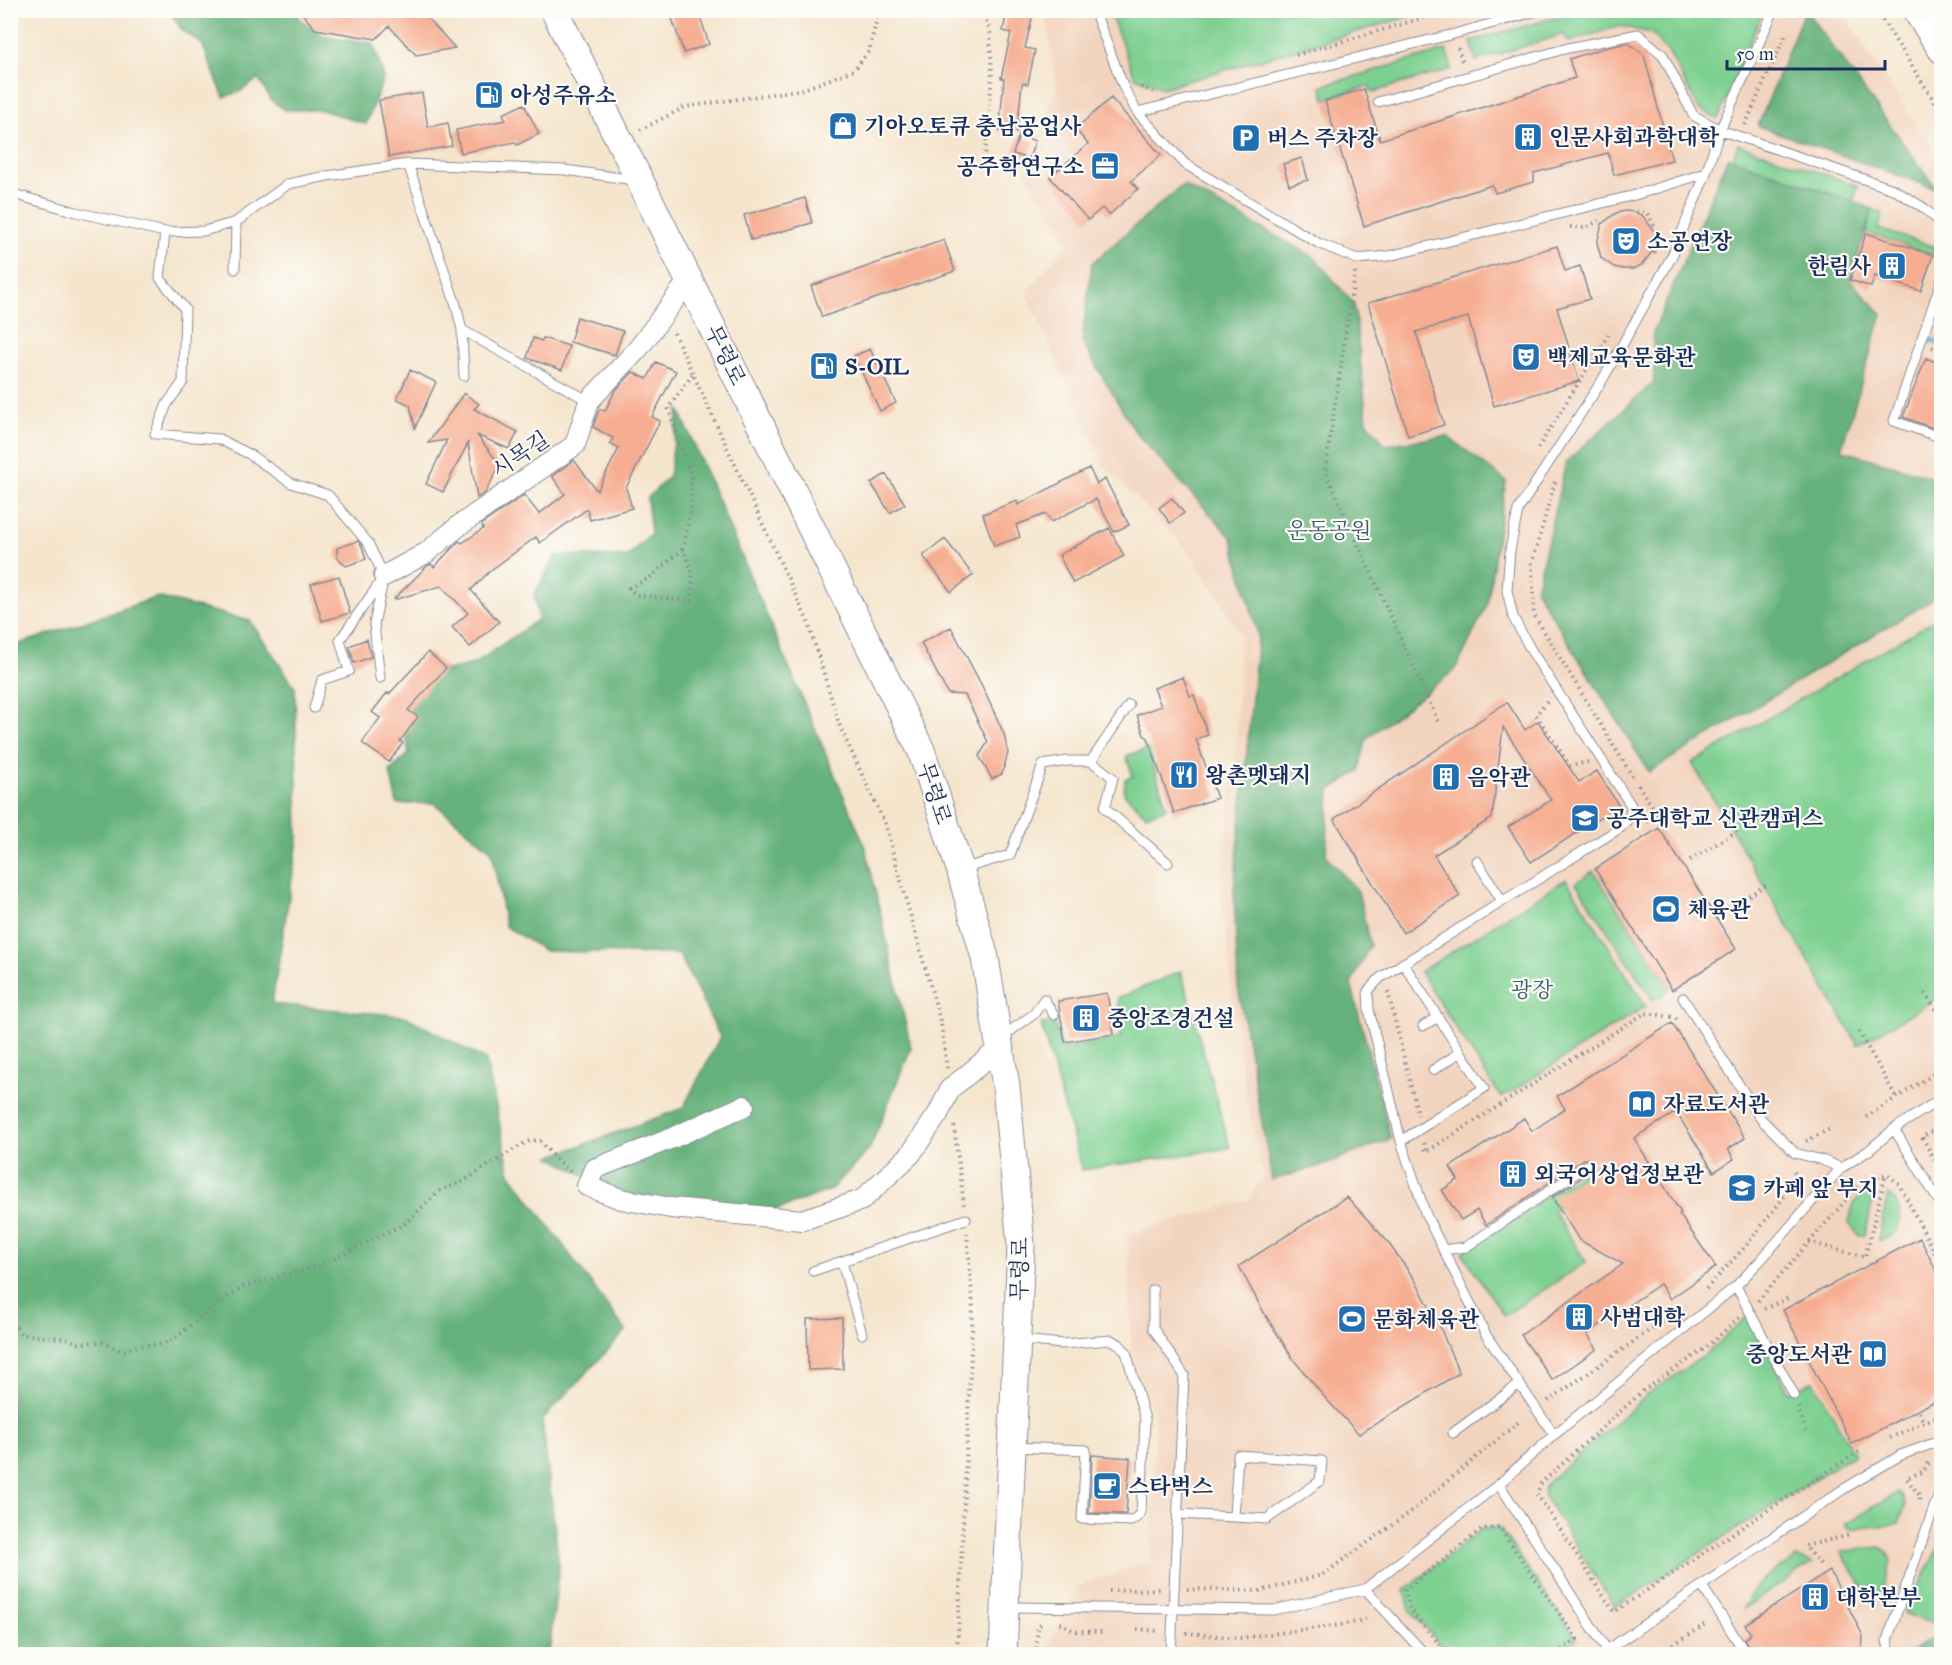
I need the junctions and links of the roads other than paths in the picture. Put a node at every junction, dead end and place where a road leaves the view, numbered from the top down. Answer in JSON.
{"nodes":[{"id":1,"x":554,"y":10,"type":"edge"},
{"id":2,"x":1094,"y":10,"type":"edge"},
{"id":3,"x":1541,"y":10,"type":"edge"},
{"id":4,"x":1774,"y":10,"type":"edge"},
{"id":5,"x":1916,"y":10,"type":"edge"},
{"id":6,"x":1941,"y":50,"type":"edge"},
{"id":7,"x":1378,"y":102,"type":"dead end"},
{"id":8,"x":1137,"y":112,"type":"junction"},
{"id":9,"x":1720,"y":130,"type":"junction"},
{"id":10,"x":408,"y":164,"type":"junction"},
{"id":11,"x":1706,"y":173,"type":"junction"},
{"id":12,"x":640,"y":181,"type":"junction"},
{"id":13,"x":10,"y":193,"type":"edge"},
{"id":14,"x":236,"y":222,"type":"junction"},
{"id":15,"x":1941,"y":224,"type":"edge"},
{"id":16,"x":165,"y":232,"type":"junction"},
{"id":17,"x":234,"y":269,"type":"dead end"},
{"id":18,"x":1941,"y":279,"type":"edge"},
{"id":19,"x":689,"y":280,"type":"junction"},
{"id":20,"x":462,"y":330,"type":"junction"},
{"id":21,"x":464,"y":376,"type":"dead end"},
{"id":22,"x":589,"y":401,"type":"junction"},
{"id":23,"x":1941,"y":438,"type":"edge"},
{"id":24,"x":384,"y":576,"type":"junction"},
{"id":25,"x":380,"y":678,"type":"dead end"},
{"id":26,"x":1129,"y":705,"type":"dead end"},
{"id":27,"x":314,"y":708,"type":"dead end"},
{"id":28,"x":1091,"y":761,"type":"junction"},
{"id":29,"x":1477,"y":861,"type":"dead end"},
{"id":30,"x":1168,"y":862,"type":"dead end"},
{"id":31,"x":960,"y":869,"type":"junction"},
{"id":32,"x":1503,"y":901,"type":"junction"},
{"id":33,"x":1405,"y":967,"type":"junction"},
{"id":34,"x":1683,"y":999,"type":"dead end"},
{"id":35,"x":1054,"y":1015,"type":"dead end"},
{"id":36,"x":1438,"y":1017,"type":"junction"},
{"id":37,"x":1423,"y":1026,"type":"dead end"},
{"id":38,"x":999,"y":1043,"type":"junction"},
{"id":39,"x":1461,"y":1052,"type":"junction"},
{"id":40,"x":1433,"y":1070,"type":"dead end"},
{"id":41,"x":1941,"y":1098,"type":"edge"},
{"id":42,"x":744,"y":1106,"type":"dead end"},
{"id":43,"x":1894,"y":1129,"type":"junction"},
{"id":44,"x":1401,"y":1141,"type":"junction"},
{"id":45,"x":1588,"y":1165,"type":"dead end"},
{"id":46,"x":1841,"y":1168,"type":"junction"},
{"id":47,"x":1941,"y":1206,"type":"edge"},
{"id":48,"x":966,"y":1219,"type":"road end"},
{"id":49,"x":1443,"y":1250,"type":"junction"},
{"id":50,"x":842,"y":1262,"type":"junction"},
{"id":51,"x":813,"y":1271,"type":"dead end"},
{"id":52,"x":1736,"y":1286,"type":"junction"},
{"id":53,"x":1153,"y":1290,"type":"dead end"},
{"id":54,"x":862,"y":1334,"type":"dead end"},
{"id":55,"x":1017,"y":1339,"type":"junction"},
{"id":56,"x":1518,"y":1384,"type":"junction"},
{"id":57,"x":1794,"y":1395,"type":"road end"},
{"id":58,"x":1453,"y":1433,"type":"dead end"},
{"id":59,"x":1554,"y":1436,"type":"junction"},
{"id":60,"x":1941,"y":1438,"type":"edge"},
{"id":61,"x":1012,"y":1447,"type":"junction"},
{"id":62,"x":1499,"y":1484,"type":"junction"},
{"id":63,"x":1941,"y":1485,"type":"edge"},
{"id":64,"x":1178,"y":1514,"type":"junction"},
{"id":65,"x":1234,"y":1517,"type":"junction"},
{"id":66,"x":1702,"y":1586,"type":"junction"},
{"id":67,"x":1365,"y":1589,"type":"junction"},
{"id":68,"x":1004,"y":1607,"type":"junction"},
{"id":69,"x":1174,"y":1608,"type":"junction"},
{"id":70,"x":1605,"y":1652,"type":"edge"},
{"id":71,"x":1422,"y":1653,"type":"edge"},
{"id":72,"x":1003,"y":1654,"type":"edge"},
{"id":73,"x":1172,"y":1654,"type":"edge"},
{"id":74,"x":1746,"y":1654,"type":"edge"},
{"id":75,"x":1890,"y":1654,"type":"edge"}],
"edges":[{"from":1,"to":12,"type":"main road","name":"무령로"},
{"from":2,"to":8,"type":"lane"},
{"from":3,"to":8,"type":"lane"},
{"from":4,"to":9,"type":"lane"},
{"from":5,"to":6,"type":"main road"},
{"from":7,"to":9,"type":"lane"},
{"from":8,"to":11,"type":"lane"},
{"from":9,"to":11,"type":"lane"},
{"from":9,"to":15,"type":"lane"},
{"from":10,"to":12,"type":"lane"},
{"from":10,"to":14,"type":"lane"},
{"from":10,"to":20,"type":"lane"},
{"from":11,"to":32,"type":"lane"},
{"from":12,"to":19,"type":"main road","name":"무령로"},
{"from":13,"to":16,"type":"lane"},
{"from":14,"to":16,"type":"lane"},
{"from":14,"to":17,"type":"lane"},
{"from":16,"to":24,"type":"lane"},
{"from":18,"to":23,"type":"lane"},
{"from":19,"to":22,"type":"street","name":"시목길"},
{"from":19,"to":31,"type":"main road","name":"무령로"},
{"from":20,"to":21,"type":"lane"},
{"from":20,"to":22,"type":"lane"},
{"from":22,"to":24,"type":"street","name":"시목길"},
{"from":24,"to":25,"type":"lane"},
{"from":24,"to":27,"type":"lane"},
{"from":26,"to":28,"type":"lane"},
{"from":28,"to":30,"type":"lane"},
{"from":28,"to":31,"type":"lane"},
{"from":29,"to":32,"type":"lane"},
{"from":31,"to":38,"type":"main road","name":"무령로"},
{"from":32,"to":33,"type":"lane"},
{"from":33,"to":36,"type":"lane"},
{"from":33,"to":44,"type":"lane"},
{"from":34,"to":46,"type":"lane"},
{"from":35,"to":38,"type":"lane"},
{"from":36,"to":37,"type":"lane"},
{"from":36,"to":39,"type":"lane"},
{"from":38,"to":42,"type":"street"},
{"from":38,"to":55,"type":"main road","name":"무령로"},
{"from":39,"to":40,"type":"lane"},
{"from":39,"to":44,"type":"lane"},
{"from":41,"to":43,"type":"lane"},
{"from":43,"to":46,"type":"lane"},
{"from":43,"to":47,"type":"lane"},
{"from":44,"to":49,"type":"lane"},
{"from":45,"to":49,"type":"lane"},
{"from":46,"to":52,"type":"lane"},
{"from":48,"to":50,"type":"lane"},
{"from":49,"to":56,"type":"lane"},
{"from":50,"to":51,"type":"lane"},
{"from":50,"to":54,"type":"lane"},
{"from":52,"to":57,"type":"lane"},
{"from":52,"to":59,"type":"lane"},
{"from":53,"to":64,"type":"lane"},
{"from":55,"to":61,"type":"main road","name":"무령로"},
{"from":55,"to":61,"type":"lane"},
{"from":56,"to":58,"type":"lane"},
{"from":56,"to":59,"type":"lane"},
{"from":59,"to":62,"type":"lane"},
{"from":60,"to":66,"type":"lane"},
{"from":61,"to":68,"type":"main road","name":"무령로"},
{"from":62,"to":67,"type":"lane"},
{"from":62,"to":70,"type":"lane"},
{"from":63,"to":75,"type":"lane"},
{"from":64,"to":65,"type":"lane"},
{"from":64,"to":69,"type":"lane"},
{"from":65,"to":65,"type":"lane"},
{"from":66,"to":70,"type":"lane"},
{"from":66,"to":74,"type":"lane"},
{"from":67,"to":69,"type":"lane"},
{"from":67,"to":71,"type":"lane"},
{"from":68,"to":69,"type":"lane"},
{"from":68,"to":72,"type":"main road","name":"무령로"},
{"from":69,"to":73,"type":"lane"}]}
